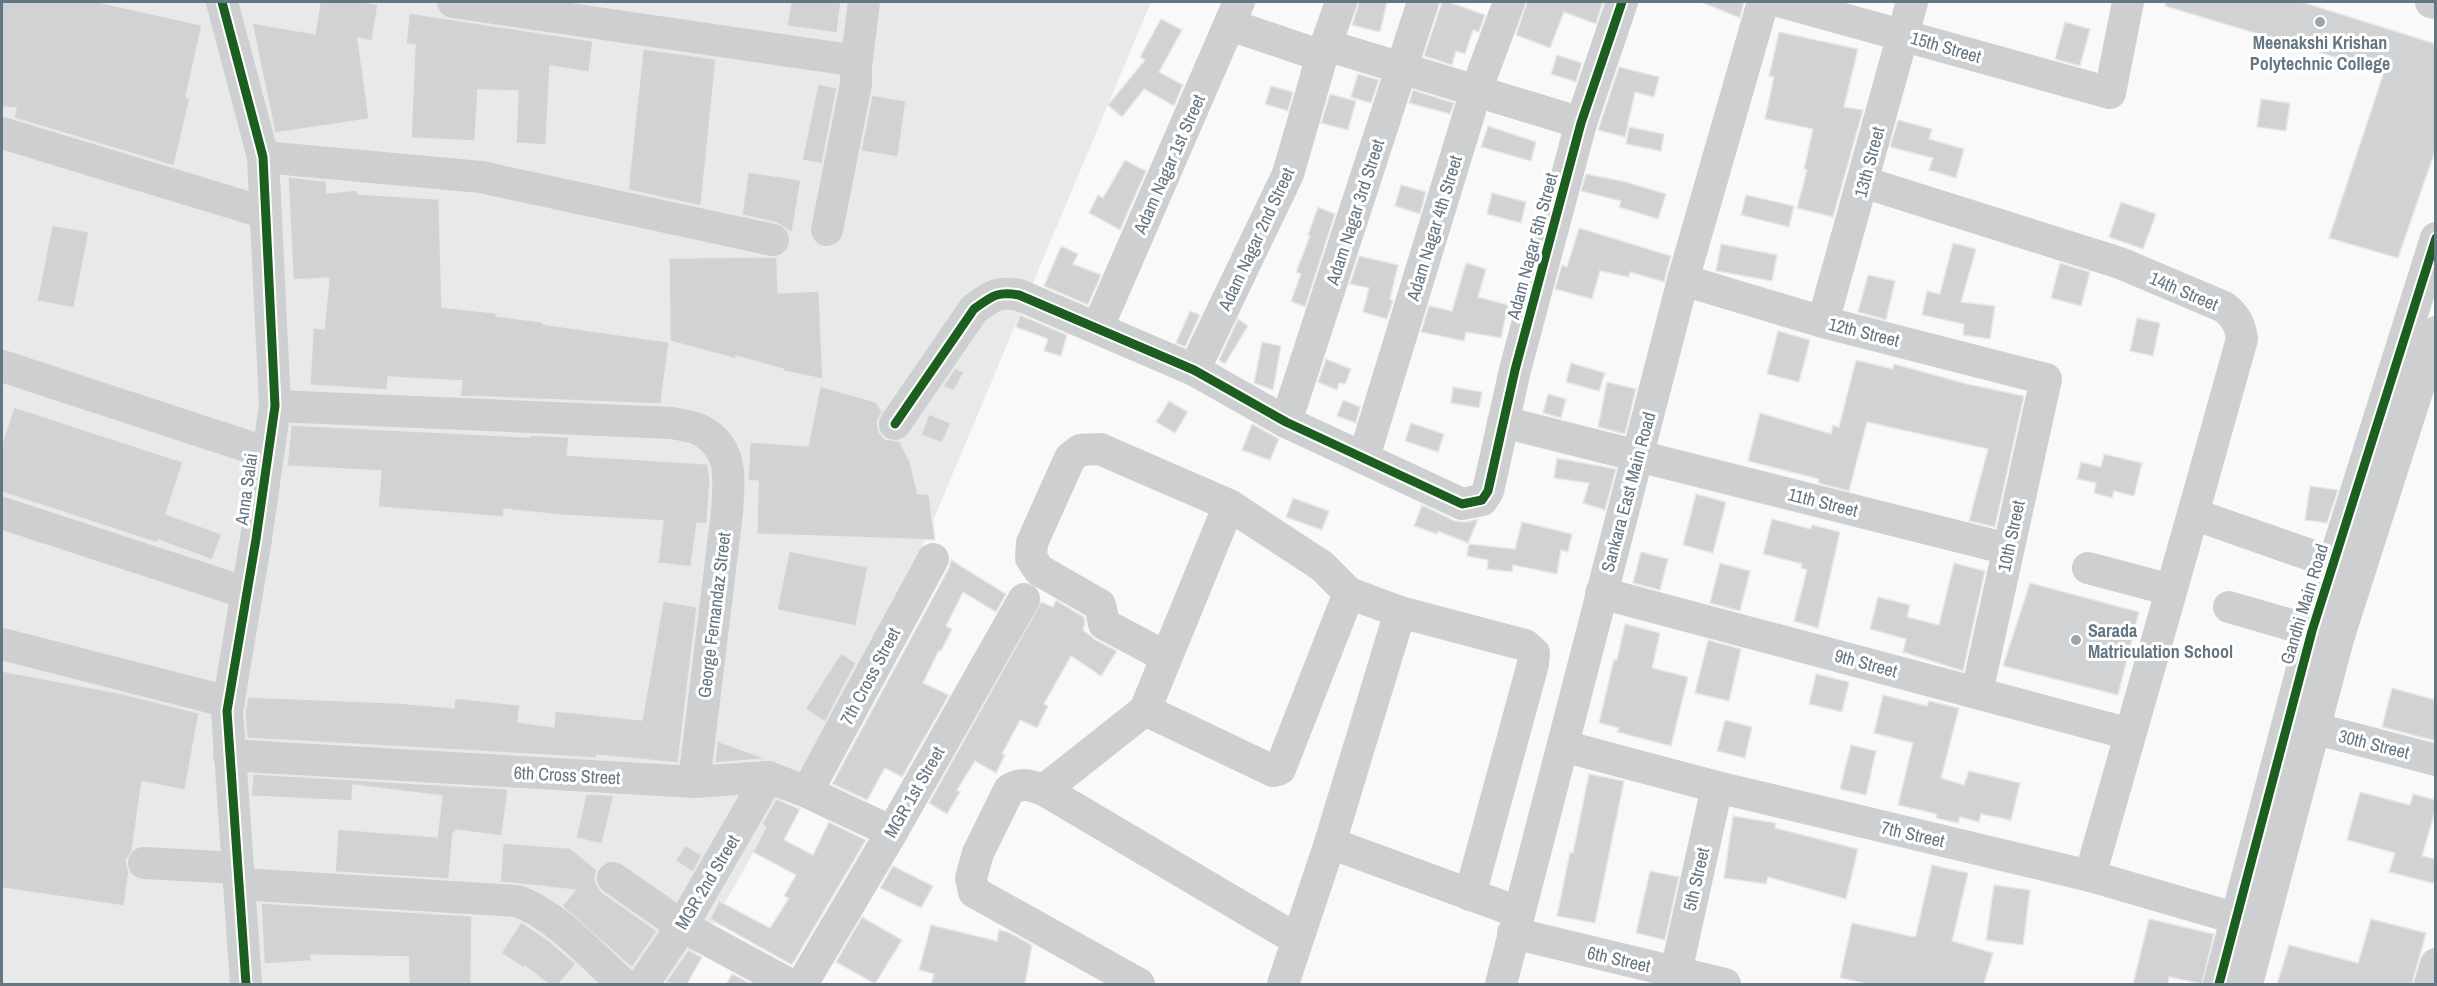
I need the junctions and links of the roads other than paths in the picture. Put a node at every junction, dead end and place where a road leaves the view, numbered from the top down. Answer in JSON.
{"nodes":[{"id":1,"x":222,"y":2,"type":"edge"},
{"id":2,"x":453,"y":2,"type":"edge"},
{"id":3,"x":864,"y":2,"type":"edge"},
{"id":4,"x":1341,"y":2,"type":"edge"},
{"id":5,"x":1423,"y":2,"type":"edge"},
{"id":6,"x":1509,"y":2,"type":"edge"},
{"id":7,"x":1622,"y":2,"type":"edge"},
{"id":8,"x":1763,"y":2,"type":"edge"},
{"id":9,"x":1782,"y":2,"type":"edge"},
{"id":10,"x":1912,"y":2,"type":"edge"},
{"id":11,"x":2128,"y":2,"type":"edge"},
{"id":12,"x":2431,"y":2,"type":"edge"},
{"id":13,"x":2436,"y":3,"type":"edge"},
{"id":14,"x":1235,"y":13,"type":"edge"},
{"id":15,"x":1903,"y":35,"type":"junction"},
{"id":16,"x":1324,"y":51,"type":"junction"},
{"id":17,"x":856,"y":66,"type":"junction"},
{"id":18,"x":1403,"y":69,"type":"junction"},
{"id":19,"x":1476,"y":92,"type":"junction"},
{"id":20,"x":1581,"y":123,"type":"junction"},
{"id":21,"x":2,"y":133,"type":"edge"},
{"id":22,"x":263,"y":158,"type":"junction"},
{"id":23,"x":1863,"y":182,"type":"junction"},
{"id":24,"x":266,"y":213,"type":"junction"},
{"id":25,"x":827,"y":230,"type":"dead end"},
{"id":26,"x":2436,"y":238,"type":"edge"},
{"id":27,"x":773,"y":240,"type":"dead end"},
{"id":28,"x":1683,"y":279,"type":"junction"},
{"id":29,"x":1823,"y":322,"type":"junction"},
{"id":30,"x":1098,"y":327,"type":"junction"},
{"id":31,"x":2436,"y":332,"type":"edge"},
{"id":32,"x":2,"y":366,"type":"edge"},
{"id":33,"x":1194,"y":370,"type":"junction"},
{"id":34,"x":2046,"y":379,"type":"joint"},
{"id":35,"x":274,"y":406,"type":"junction"},
{"id":36,"x":1286,"y":422,"type":"junction"},
{"id":37,"x":1503,"y":422,"type":"junction"},
{"id":38,"x":895,"y":424,"type":"dead end"},
{"id":39,"x":268,"y":453,"type":"junction"},
{"id":40,"x":1637,"y":455,"type":"junction"},
{"id":41,"x":1364,"y":457,"type":"junction"},
{"id":42,"x":1229,"y":505,"type":"junction"},
{"id":43,"x":2,"y":513,"type":"edge"},
{"id":44,"x":2193,"y":514,"type":"junction"},
{"id":45,"x":2008,"y":549,"type":"junction"},
{"id":46,"x":933,"y":560,"type":"dead end"},
{"id":47,"x":2334,"y":563,"type":"junction"},
{"id":48,"x":2088,"y":568,"type":"dead end"},
{"id":49,"x":2171,"y":590,"type":"junction"},
{"id":50,"x":247,"y":593,"type":"junction"},
{"id":51,"x":1349,"y":593,"type":"junction"},
{"id":52,"x":1601,"y":593,"type":"junction"},
{"id":53,"x":1024,"y":598,"type":"dead end"},
{"id":54,"x":2229,"y":607,"type":"dead end"},
{"id":55,"x":1400,"y":612,"type":"junction"},
{"id":56,"x":2313,"y":632,"type":"junction"},
{"id":57,"x":2,"y":644,"type":"edge"},
{"id":58,"x":1166,"y":657,"type":"junction"},
{"id":59,"x":1977,"y":692,"type":"junction"},
{"id":60,"x":229,"y":702,"type":"junction"},
{"id":61,"x":1145,"y":710,"type":"junction"},
{"id":62,"x":2313,"y":728,"type":"junction"},
{"id":63,"x":2130,"y":734,"type":"junction"},
{"id":64,"x":1563,"y":746,"type":"junction"},
{"id":65,"x":230,"y":755,"type":"junction"},
{"id":66,"x":2436,"y":760,"type":"edge"},
{"id":67,"x":768,"y":777,"type":"junction"},
{"id":68,"x":694,"y":782,"type":"junction"},
{"id":69,"x":1717,"y":787,"type":"junction"},
{"id":70,"x":1044,"y":790,"type":"junction"},
{"id":71,"x":807,"y":792,"type":"junction"},
{"id":72,"x":892,"y":832,"type":"junction"},
{"id":73,"x":1330,"y":843,"type":"junction"},
{"id":74,"x":144,"y":863,"type":"dead end"},
{"id":75,"x":239,"y":876,"type":"junction"},
{"id":76,"x":2090,"y":876,"type":"junction"},
{"id":77,"x":613,"y":878,"type":"dead end"},
{"id":78,"x":1470,"y":895,"type":"junction"},
{"id":79,"x":1516,"y":923,"type":"junction"},
{"id":80,"x":2249,"y":923,"type":"junction"},
{"id":81,"x":682,"y":926,"type":"junction"},
{"id":82,"x":1296,"y":939,"type":"junction"},
{"id":83,"x":2436,"y":964,"type":"edge"},
{"id":84,"x":1676,"y":972,"type":"junction"},
{"id":85,"x":246,"y":984,"type":"edge"},
{"id":86,"x":623,"y":984,"type":"edge"},
{"id":87,"x":643,"y":984,"type":"edge"},
{"id":88,"x":789,"y":984,"type":"edge"},
{"id":89,"x":802,"y":984,"type":"edge"},
{"id":90,"x":1139,"y":984,"type":"edge"},
{"id":91,"x":1283,"y":984,"type":"edge"},
{"id":92,"x":1501,"y":984,"type":"edge"},
{"id":93,"x":1725,"y":984,"type":"edge"},
{"id":94,"x":2219,"y":984,"type":"edge"},
{"id":95,"x":2247,"y":984,"type":"edge"},
{"id":96,"x":2430,"y":984,"type":"edge"}],
"edges":[{"from":1,"to":22,"type":"street","name":"Anna Salai"},
{"from":2,"to":17,"type":"street"},
{"from":3,"to":17,"type":"street"},
{"from":4,"to":16,"type":"street","name":"Adam Nagar 2nd Street"},
{"from":5,"to":18,"type":"street","name":"Adam Nagar 3rd Street"},
{"from":6,"to":19,"type":"street","name":"Adam Nagar 4th Street"},
{"from":7,"to":20,"type":"street","name":"Adam Nagar 5th Street"},
{"from":8,"to":28,"type":"street","name":"Sankara East Main Road"},
{"from":9,"to":15,"type":"street","name":"15th Street"},
{"from":10,"to":15,"type":"street","name":"13th Street"},
{"from":11,"to":15,"type":"street","name":"15th Street"},
{"from":12,"to":13,"type":"street"},
{"from":14,"to":16,"type":"street"},
{"from":14,"to":30,"type":"street","name":"Adam Nagar 1st Street"},
{"from":15,"to":23,"type":"street","name":"13th Street"},
{"from":16,"to":18,"type":"street"},
{"from":16,"to":33,"type":"street","name":"Adam Nagar 2nd Street"},
{"from":17,"to":25,"type":"street"},
{"from":18,"to":19,"type":"street"},
{"from":18,"to":36,"type":"street","name":"Adam Nagar 3rd Street"},
{"from":19,"to":20,"type":"street"},
{"from":19,"to":41,"type":"street","name":"Adam Nagar 4th Street"},
{"from":20,"to":37,"type":"street","name":"Adam Nagar 5th Street"},
{"from":21,"to":24,"type":"street"},
{"from":22,"to":24,"type":"street","name":"Anna Salai"},
{"from":22,"to":27,"type":"street"},
{"from":23,"to":29,"type":"street","name":"13th Street"},
{"from":23,"to":44,"type":"street","name":"14th Street"},
{"from":24,"to":35,"type":"street","name":"Anna Salai"},
{"from":26,"to":47,"type":"street","name":"Gandhi Main Road"},
{"from":28,"to":29,"type":"street","name":"12th Street"},
{"from":28,"to":40,"type":"street","name":"Sankara East Main Road"},
{"from":29,"to":34,"type":"street","name":"12th Street"},
{"from":30,"to":33,"type":"street"},
{"from":30,"to":38,"type":"street"},
{"from":31,"to":62,"type":"street","name":"Gandhi Main Road"},
{"from":32,"to":39,"type":"street"},
{"from":33,"to":36,"type":"street"},
{"from":34,"to":45,"type":"street","name":"10th Street"},
{"from":35,"to":39,"type":"street","name":"Anna Salai"},
{"from":35,"to":68,"type":"street","name":"George Fernandaz Street"},
{"from":36,"to":41,"type":"street"},
{"from":37,"to":40,"type":"street","name":"11th Street"},
{"from":37,"to":41,"type":"street","name":"Adam Nagar 5th Street"},
{"from":39,"to":50,"type":"street","name":"Anna Salai"},
{"from":40,"to":45,"type":"street","name":"11th Street"},
{"from":40,"to":52,"type":"street","name":"Sankara East Main Road"},
{"from":42,"to":51,"type":"street"},
{"from":42,"to":58,"type":"street"},
{"from":42,"to":58,"type":"street"},
{"from":43,"to":50,"type":"street"},
{"from":44,"to":47,"type":"street"},
{"from":44,"to":49,"type":"street","name":"14th Street"},
{"from":45,"to":59,"type":"street","name":"10th Street"},
{"from":46,"to":71,"type":"street","name":"7th Cross Street"},
{"from":47,"to":56,"type":"street","name":"Gandhi Main Road"},
{"from":48,"to":49,"type":"street"},
{"from":49,"to":63,"type":"street","name":"14th Street"},
{"from":50,"to":60,"type":"street","name":"Anna Salai"},
{"from":51,"to":55,"type":"street"},
{"from":51,"to":61,"type":"street"},
{"from":52,"to":59,"type":"street","name":"9th Street"},
{"from":52,"to":64,"type":"street","name":"Sankara East Main Road"},
{"from":53,"to":72,"type":"street","name":"MGR 1st Street"},
{"from":54,"to":56,"type":"street"},
{"from":55,"to":73,"type":"street"},
{"from":55,"to":78,"type":"street"},
{"from":56,"to":80,"type":"street","name":"Gandhi Main Road"},
{"from":57,"to":60,"type":"street"},
{"from":58,"to":61,"type":"street"},
{"from":59,"to":63,"type":"street","name":"9th Street"},
{"from":60,"to":65,"type":"street","name":"Anna Salai"},
{"from":61,"to":70,"type":"street"},
{"from":62,"to":66,"type":"street","name":"30th Street"},
{"from":62,"to":80,"type":"street","name":"Gandhi Main Road"},
{"from":63,"to":76,"type":"street","name":"14th Street"},
{"from":64,"to":69,"type":"street","name":"7th Street"},
{"from":64,"to":79,"type":"street","name":"Sankara East Main Road"},
{"from":65,"to":68,"type":"street","name":"6th Cross Street"},
{"from":65,"to":75,"type":"street","name":"Anna Salai"},
{"from":67,"to":68,"type":"street","name":"6th Cross Street"},
{"from":67,"to":71,"type":"street","name":"6th Cross Street"},
{"from":67,"to":81,"type":"street","name":"MGR 2nd Street"},
{"from":69,"to":76,"type":"street","name":"7th Street"},
{"from":69,"to":84,"type":"street","name":"5th Street"},
{"from":70,"to":82,"type":"street"},
{"from":70,"to":90,"type":"street"},
{"from":71,"to":72,"type":"street","name":"6th Cross Street"},
{"from":72,"to":89,"type":"street","name":"MGR 1st Street"},
{"from":73,"to":78,"type":"street","name":"6th Street"},
{"from":73,"to":82,"type":"street"},
{"from":74,"to":75,"type":"street"},
{"from":75,"to":85,"type":"street","name":"Anna Salai"},
{"from":75,"to":86,"type":"street"},
{"from":76,"to":80,"type":"street","name":"7th Street"},
{"from":77,"to":81,"type":"street"},
{"from":78,"to":79,"type":"street","name":"6th Street"},
{"from":79,"to":84,"type":"street","name":"6th Street"},
{"from":79,"to":92,"type":"street","name":"Sankara East Main Road"},
{"from":80,"to":94,"type":"street","name":"Gandhi Main Road"},
{"from":80,"to":95,"type":"street","name":"Gandhi Main Road"},
{"from":81,"to":87,"type":"street","name":"MGR 2nd Street"},
{"from":81,"to":88,"type":"street"},
{"from":82,"to":91,"type":"street"},
{"from":83,"to":96,"type":"street"},
{"from":84,"to":93,"type":"street","name":"6th Street"}]}
